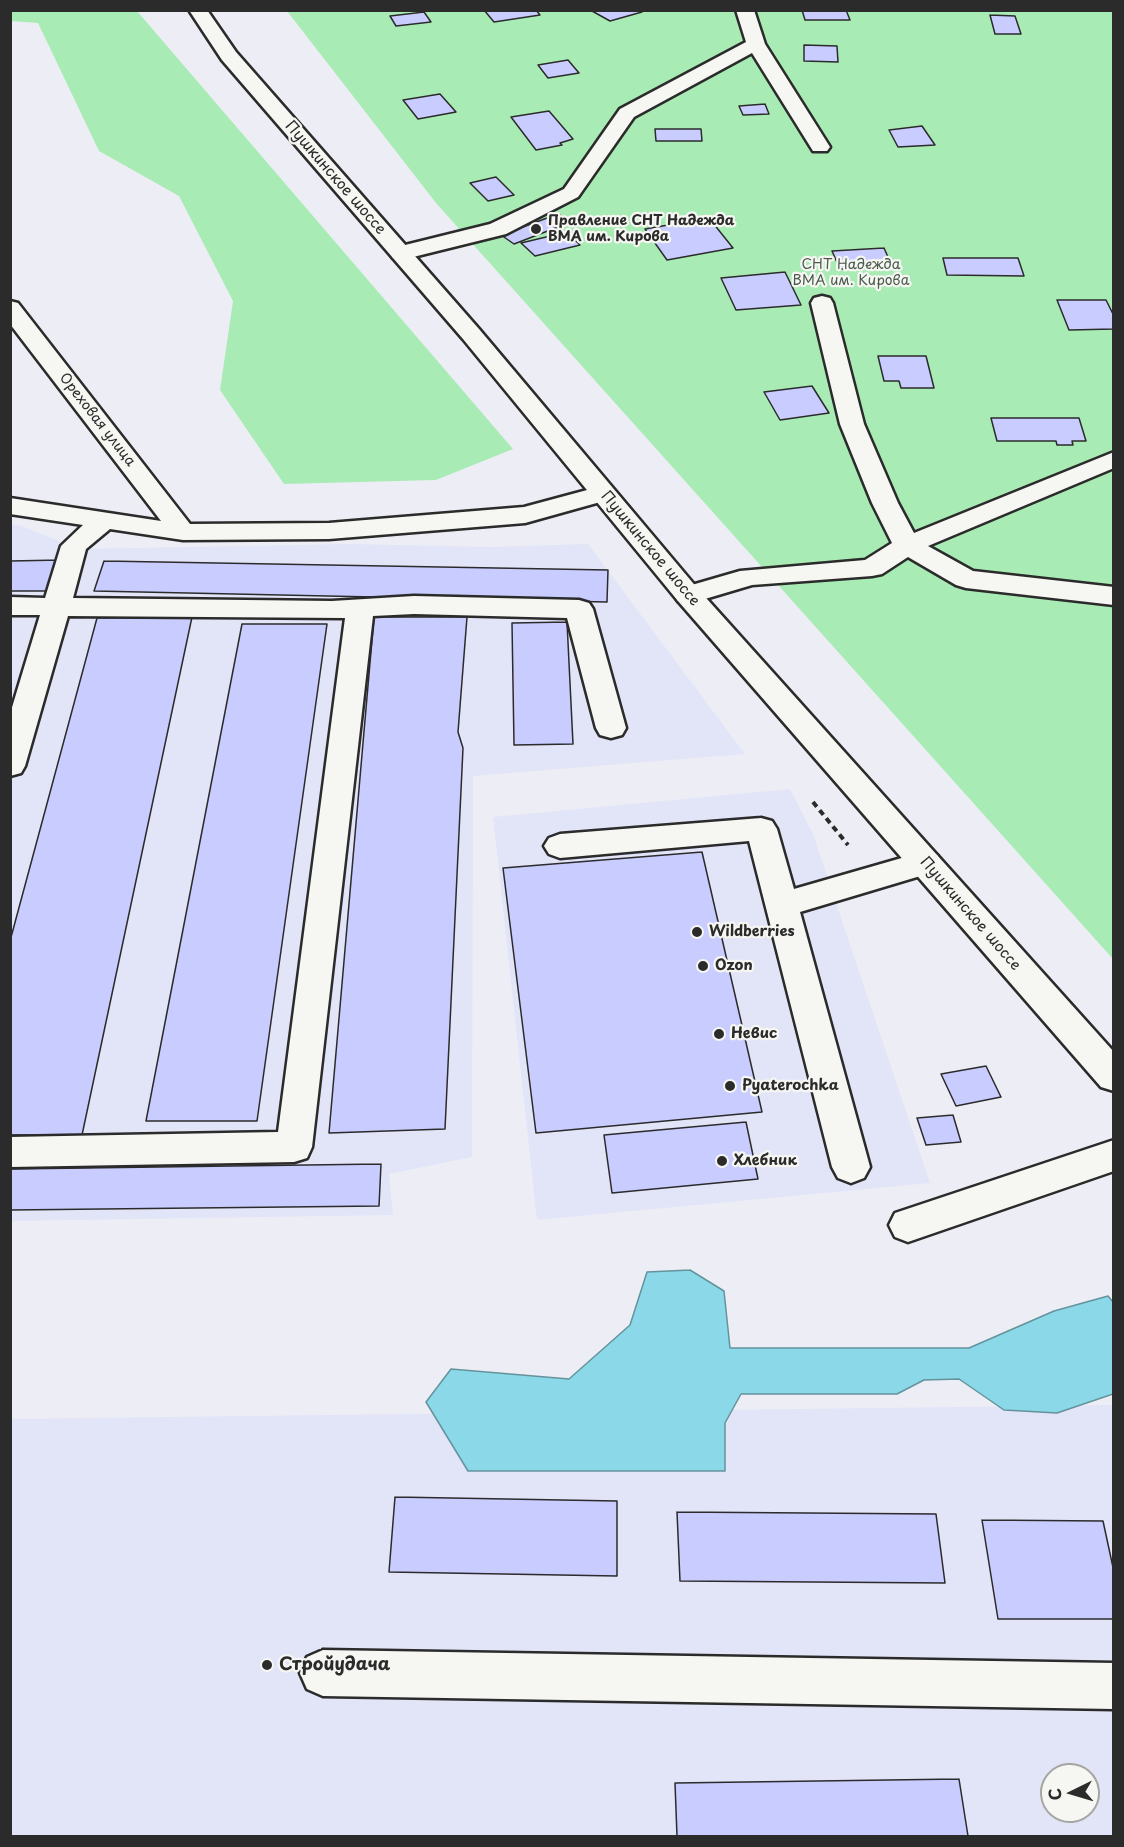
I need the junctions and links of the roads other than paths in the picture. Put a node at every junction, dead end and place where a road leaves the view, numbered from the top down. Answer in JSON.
{"nodes":[{"id":1,"x":198,"y":10,"type":"edge"},
{"id":2,"x":745,"y":10,"type":"edge"},
{"id":3,"x":756,"y":44,"type":"junction"},
{"id":4,"x":820,"y":147,"type":"dead end"},
{"id":5,"x":401,"y":253,"type":"junction"},
{"id":6,"x":822,"y":303,"type":"dead end"},
{"id":7,"x":10,"y":308,"type":"edge"},
{"id":8,"x":1113,"y":459,"type":"edge"},
{"id":9,"x":602,"y":494,"type":"junction"},
{"id":10,"x":10,"y":506,"type":"edge"},
{"id":11,"x":104,"y":521,"type":"junction"},
{"id":12,"x":183,"y":532,"type":"junction"},
{"id":13,"x":907,"y":545,"type":"junction"},
{"id":14,"x":688,"y":595,"type":"junction"},
{"id":15,"x":1113,"y":596,"type":"edge"},
{"id":16,"x":10,"y":606,"type":"edge"},
{"id":17,"x":57,"y":606,"type":"junction"},
{"id":18,"x":360,"y":608,"type":"junction"},
{"id":19,"x":611,"y":728,"type":"dead end"},
{"id":20,"x":10,"y":766,"type":"edge"},
{"id":21,"x":560,"y":846,"type":"dead end"},
{"id":22,"x":926,"y":863,"type":"junction"},
{"id":23,"x":782,"y":905,"type":"junction"},
{"id":24,"x":1113,"y":1077,"type":"edge"},
{"id":25,"x":10,"y":1152,"type":"edge"},
{"id":26,"x":1113,"y":1155,"type":"edge"},
{"id":27,"x":851,"y":1167,"type":"dead end"},
{"id":28,"x":908,"y":1225,"type":"dead end"},
{"id":29,"x":322,"y":1673,"type":"dead end"},
{"id":30,"x":1113,"y":1686,"type":"edge"}],
"edges":[{"from":1,"to":5,"type":"street","name":"Пушкинское шоссе"},
{"from":2,"to":3,"type":"street"},
{"from":3,"to":4,"type":"street"},
{"from":3,"to":5,"type":"street"},
{"from":5,"to":9,"type":"street","name":"Пушкинское шоссе"},
{"from":6,"to":13,"type":"street"},
{"from":7,"to":12,"type":"street","name":"Ореховая улица"},
{"from":8,"to":13,"type":"street"},
{"from":9,"to":12,"type":"street"},
{"from":9,"to":14,"type":"street","name":"Пушкинское шоссе"},
{"from":10,"to":11,"type":"street"},
{"from":11,"to":12,"type":"street"},
{"from":11,"to":17,"type":"street"},
{"from":13,"to":14,"type":"street"},
{"from":13,"to":15,"type":"street"},
{"from":14,"to":22,"type":"street","name":"Пушкинское шоссе"},
{"from":16,"to":17,"type":"street"},
{"from":17,"to":18,"type":"street"},
{"from":17,"to":20,"type":"street"},
{"from":18,"to":19,"type":"street"},
{"from":18,"to":25,"type":"street"},
{"from":21,"to":23,"type":"street"},
{"from":22,"to":23,"type":"street"},
{"from":22,"to":24,"type":"street","name":"Пушкинское шоссе"},
{"from":23,"to":27,"type":"street"},
{"from":26,"to":28,"type":"street"},
{"from":29,"to":30,"type":"street"}]}
